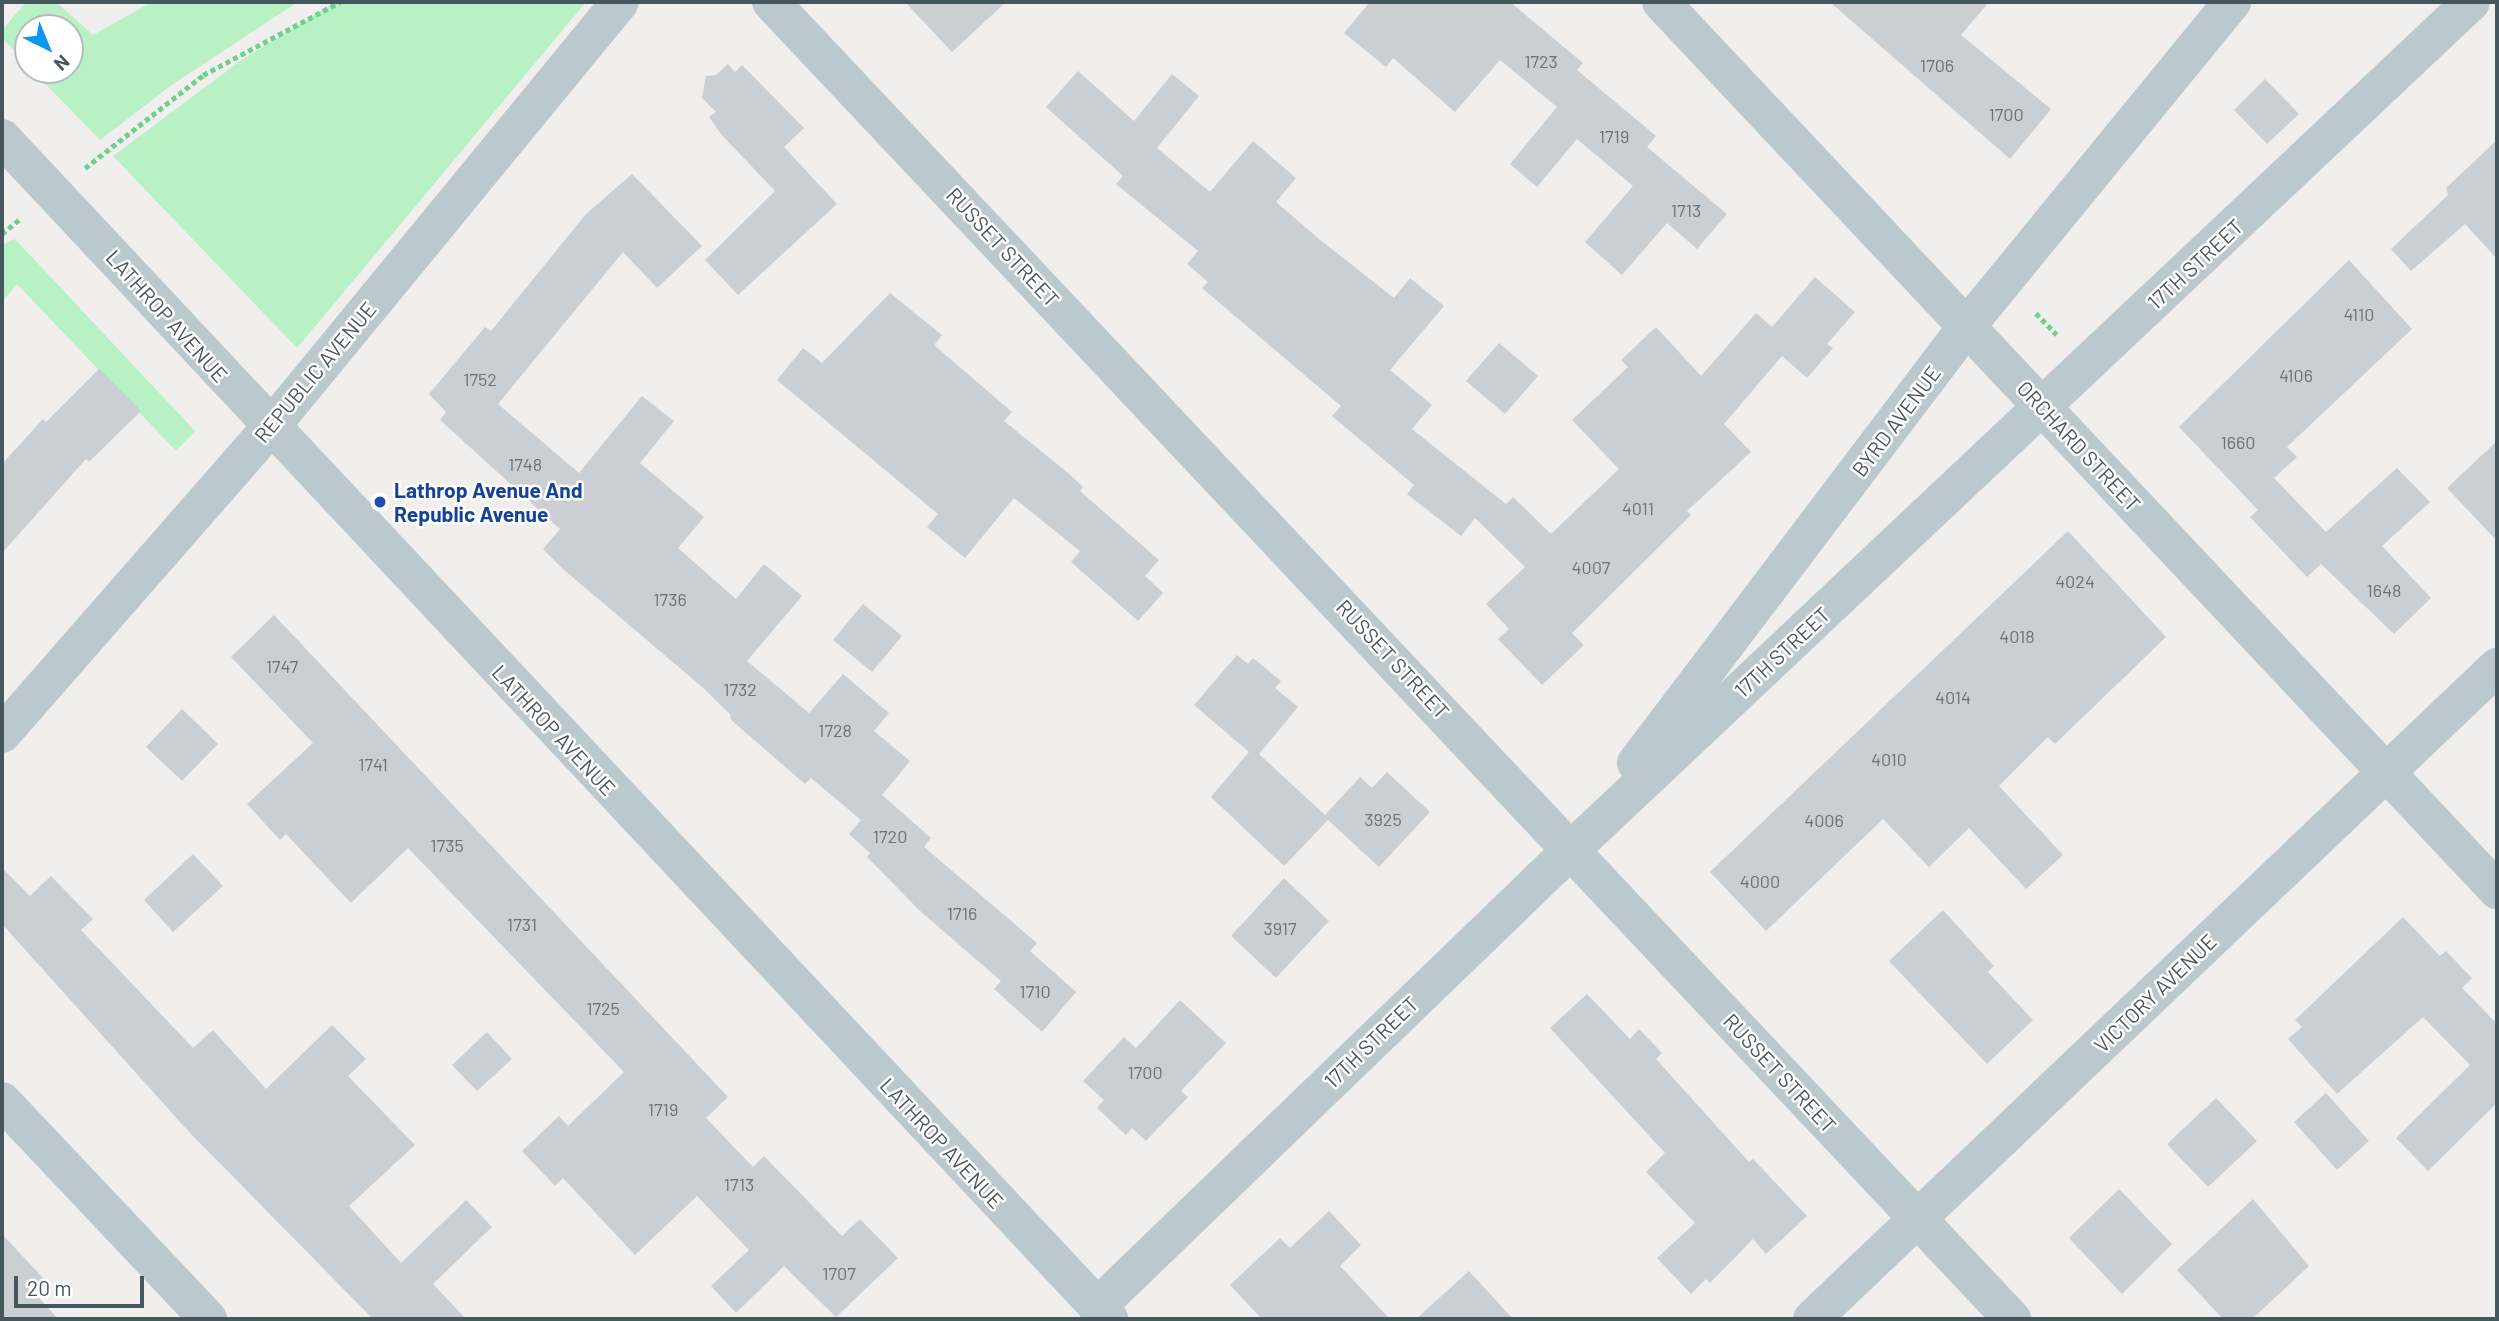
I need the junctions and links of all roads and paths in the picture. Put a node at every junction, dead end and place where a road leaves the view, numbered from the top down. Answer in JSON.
{"nodes":[{"id":1,"x":340,"y":2,"type":"edge"},
{"id":2,"x":620,"y":2,"type":"edge"},
{"id":3,"x":771,"y":2,"type":"edge"},
{"id":4,"x":1661,"y":2,"type":"edge"},
{"id":5,"x":2232,"y":2,"type":"edge"},
{"id":6,"x":2471,"y":2,"type":"edge"},
{"id":7,"x":2,"y":138,"type":"edge"},
{"id":8,"x":54,"y":192,"type":"junction"},
{"id":9,"x":2,"y":234,"type":"edge"},
{"id":10,"x":1967,"y":326,"type":"junction"},
{"id":11,"x":2043,"y":408,"type":"junction"},
{"id":12,"x":270,"y":428,"type":"junction"},
{"id":13,"x":2497,"y":667,"type":"edge"},
{"id":14,"x":2,"y":734,"type":"edge"},
{"id":15,"x":2386,"y":773,"type":"junction"},
{"id":16,"x":1572,"y":849,"type":"junction"},
{"id":17,"x":2497,"y":890,"type":"edge"},
{"id":18,"x":2,"y":1101,"type":"edge"},
{"id":19,"x":1917,"y":1219,"type":"junction"},
{"id":20,"x":1103,"y":1313,"type":"edge"},
{"id":21,"x":208,"y":1319,"type":"edge"},
{"id":22,"x":1812,"y":1319,"type":"edge"},
{"id":23,"x":2011,"y":1319,"type":"edge"}],
"edges":[{"from":1,"to":8,"type":"path"},
{"from":2,"to":12,"type":"street","name":"REPUBLIC AVENUE"},
{"from":3,"to":16,"type":"street","name":"RUSSET STREET"},
{"from":4,"to":10,"type":"street","name":"ORCHARD STREET"},
{"from":5,"to":10,"type":"street","name":"BYRD AVENUE"},
{"from":6,"to":11,"type":"street","name":"17TH STREET"},
{"from":7,"to":8,"type":"street","name":"LATHROP AVENUE"},
{"from":8,"to":9,"type":"path"},
{"from":8,"to":12,"type":"street","name":"LATHROP AVENUE"},
{"from":10,"to":11,"type":"street","name":"ORCHARD STREET"},
{"from":10,"to":16,"type":"street","name":"BYRD AVENUE"},
{"from":11,"to":15,"type":"street","name":"ORCHARD STREET"},
{"from":11,"to":16,"type":"street","name":"17TH STREET"},
{"from":12,"to":14,"type":"street","name":"REPUBLIC AVENUE"},
{"from":12,"to":20,"type":"street","name":"LATHROP AVENUE"},
{"from":13,"to":15,"type":"street","name":"VICTORY AVENUE"},
{"from":15,"to":17,"type":"street","name":"ORCHARD STREET"},
{"from":15,"to":19,"type":"street","name":"VICTORY AVENUE"},
{"from":16,"to":19,"type":"street","name":"RUSSET STREET"},
{"from":16,"to":20,"type":"street","name":"17TH STREET"},
{"from":18,"to":21,"type":"street"},
{"from":19,"to":22,"type":"street","name":"VICTORY AVENUE"},
{"from":19,"to":23,"type":"street","name":"RUSSET STREET"}]}
